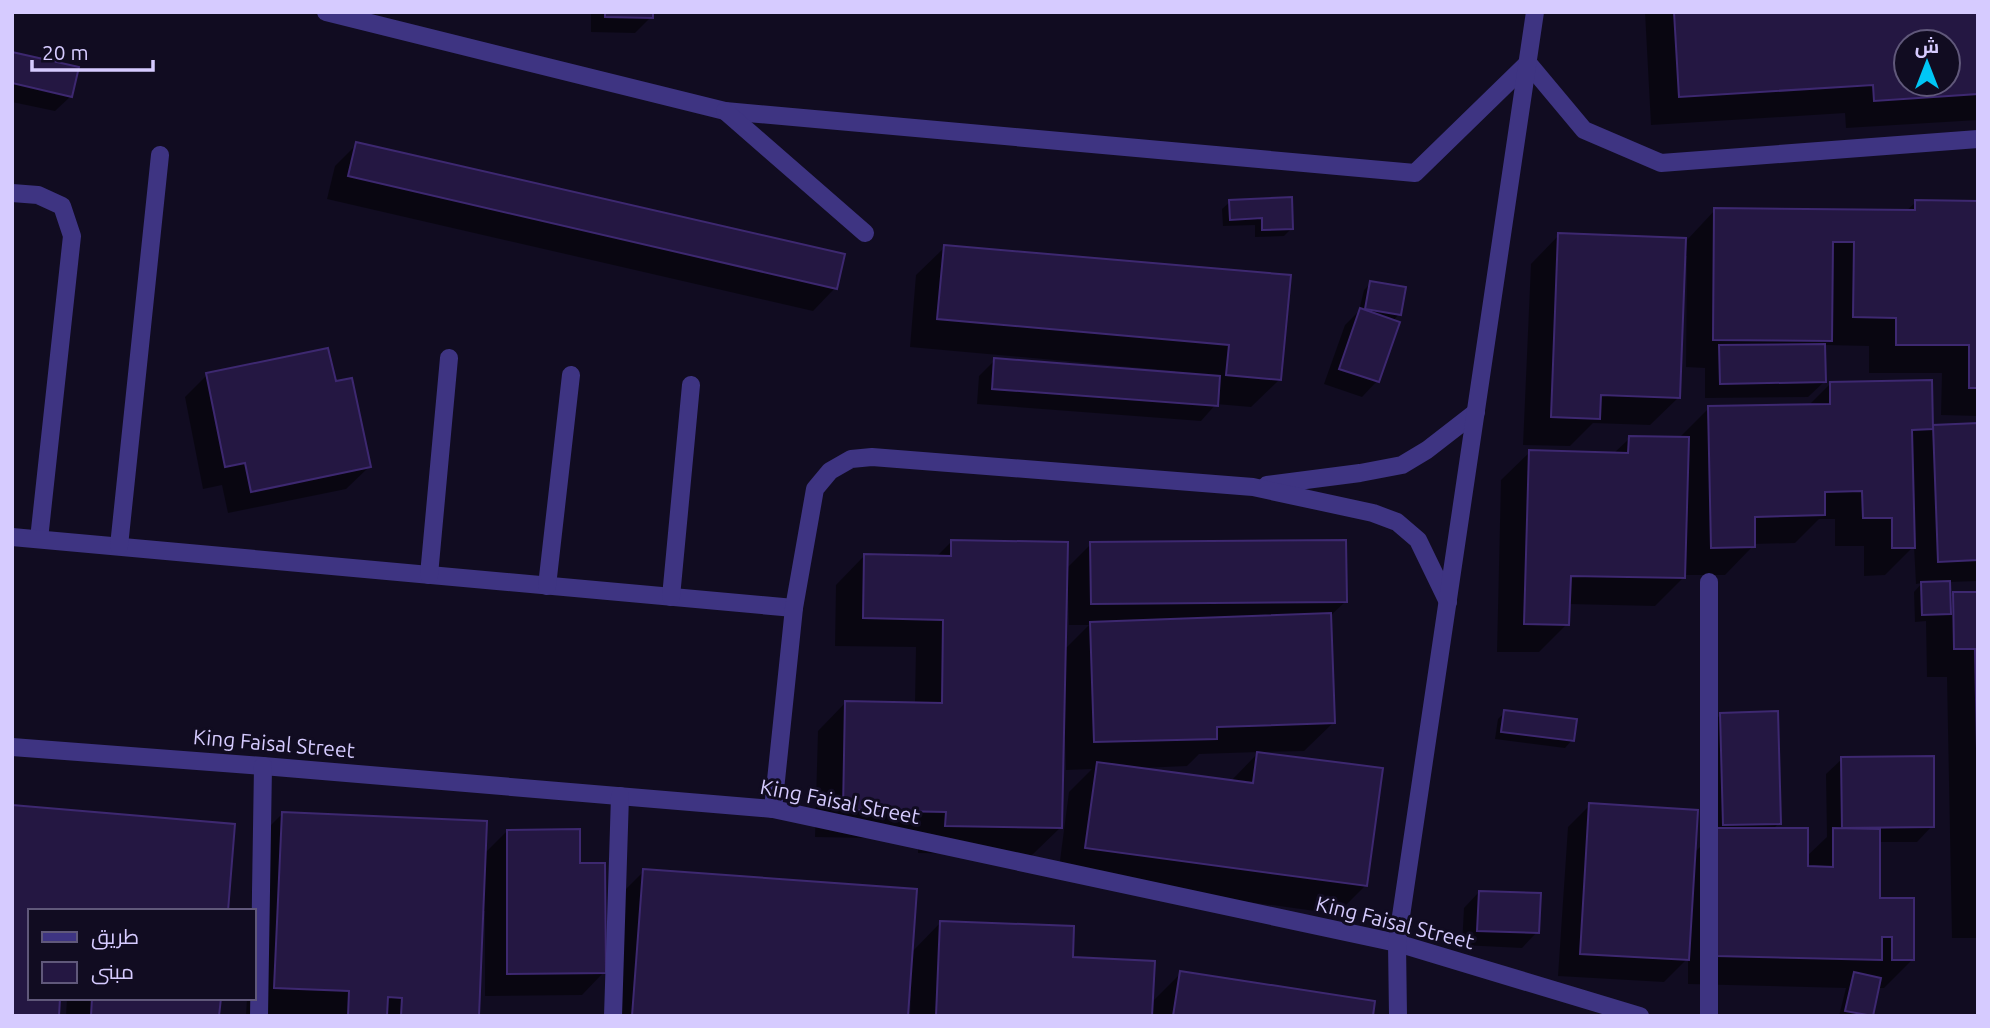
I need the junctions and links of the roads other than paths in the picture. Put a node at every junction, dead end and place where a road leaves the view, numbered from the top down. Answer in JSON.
{"nodes":[{"id":1,"x":326,"y":12,"type":"edge"},
{"id":2,"x":1535,"y":12,"type":"edge"},
{"id":3,"x":1528,"y":63,"type":"junction"},
{"id":4,"x":725,"y":111,"type":"junction"},
{"id":5,"x":1978,"y":139,"type":"edge"},
{"id":6,"x":160,"y":155,"type":"dead end"},
{"id":7,"x":12,"y":193,"type":"edge"},
{"id":8,"x":865,"y":233,"type":"dead end"},
{"id":9,"x":449,"y":358,"type":"dead end"},
{"id":10,"x":571,"y":375,"type":"dead end"},
{"id":11,"x":691,"y":385,"type":"dead end"},
{"id":12,"x":1476,"y":412,"type":"junction"},
{"id":13,"x":1253,"y":487,"type":"junction"},
{"id":14,"x":12,"y":537,"type":"edge"},
{"id":15,"x":39,"y":539,"type":"junction"},
{"id":16,"x":119,"y":547,"type":"junction"},
{"id":17,"x":429,"y":575,"type":"junction"},
{"id":18,"x":1709,"y":582,"type":"dead end"},
{"id":19,"x":547,"y":586,"type":"junction"},
{"id":20,"x":671,"y":597,"type":"junction"},
{"id":21,"x":1448,"y":602,"type":"junction"},
{"id":22,"x":794,"y":608,"type":"junction"},
{"id":23,"x":12,"y":747,"type":"edge"},
{"id":24,"x":262,"y":766,"type":"junction"},
{"id":25,"x":620,"y":796,"type":"junction"},
{"id":26,"x":773,"y":809,"type":"junction"},
{"id":27,"x":1397,"y":943,"type":"junction"},
{"id":28,"x":259,"y":1016,"type":"edge"},
{"id":29,"x":612,"y":1016,"type":"edge"},
{"id":30,"x":1398,"y":1016,"type":"edge"},
{"id":31,"x":1640,"y":1016,"type":"edge"},
{"id":32,"x":1709,"y":1016,"type":"edge"}],
"edges":[{"from":1,"to":4,"type":"street"},
{"from":2,"to":3,"type":"street"},
{"from":3,"to":4,"type":"street"},
{"from":3,"to":5,"type":"street"},
{"from":3,"to":12,"type":"street"},
{"from":4,"to":8,"type":"street"},
{"from":6,"to":16,"type":"street"},
{"from":7,"to":15,"type":"street"},
{"from":9,"to":17,"type":"street"},
{"from":10,"to":19,"type":"street"},
{"from":11,"to":20,"type":"street"},
{"from":12,"to":13,"type":"street"},
{"from":12,"to":21,"type":"street"},
{"from":13,"to":21,"type":"street"},
{"from":13,"to":22,"type":"street"},
{"from":14,"to":15,"type":"street"},
{"from":15,"to":16,"type":"street"},
{"from":16,"to":17,"type":"street"},
{"from":17,"to":19,"type":"street"},
{"from":18,"to":32,"type":"street"},
{"from":19,"to":20,"type":"street"},
{"from":20,"to":22,"type":"street"},
{"from":21,"to":27,"type":"street"},
{"from":22,"to":26,"type":"street"},
{"from":23,"to":24,"type":"street","name":"King Faisal Street"},
{"from":24,"to":25,"type":"street","name":"King Faisal Street"},
{"from":24,"to":28,"type":"street"},
{"from":25,"to":26,"type":"street","name":"King Faisal Street"},
{"from":25,"to":29,"type":"street"},
{"from":26,"to":27,"type":"street","name":"King Faisal Street"},
{"from":27,"to":30,"type":"street"},
{"from":27,"to":31,"type":"street","name":"King Faisal Street"}]}
